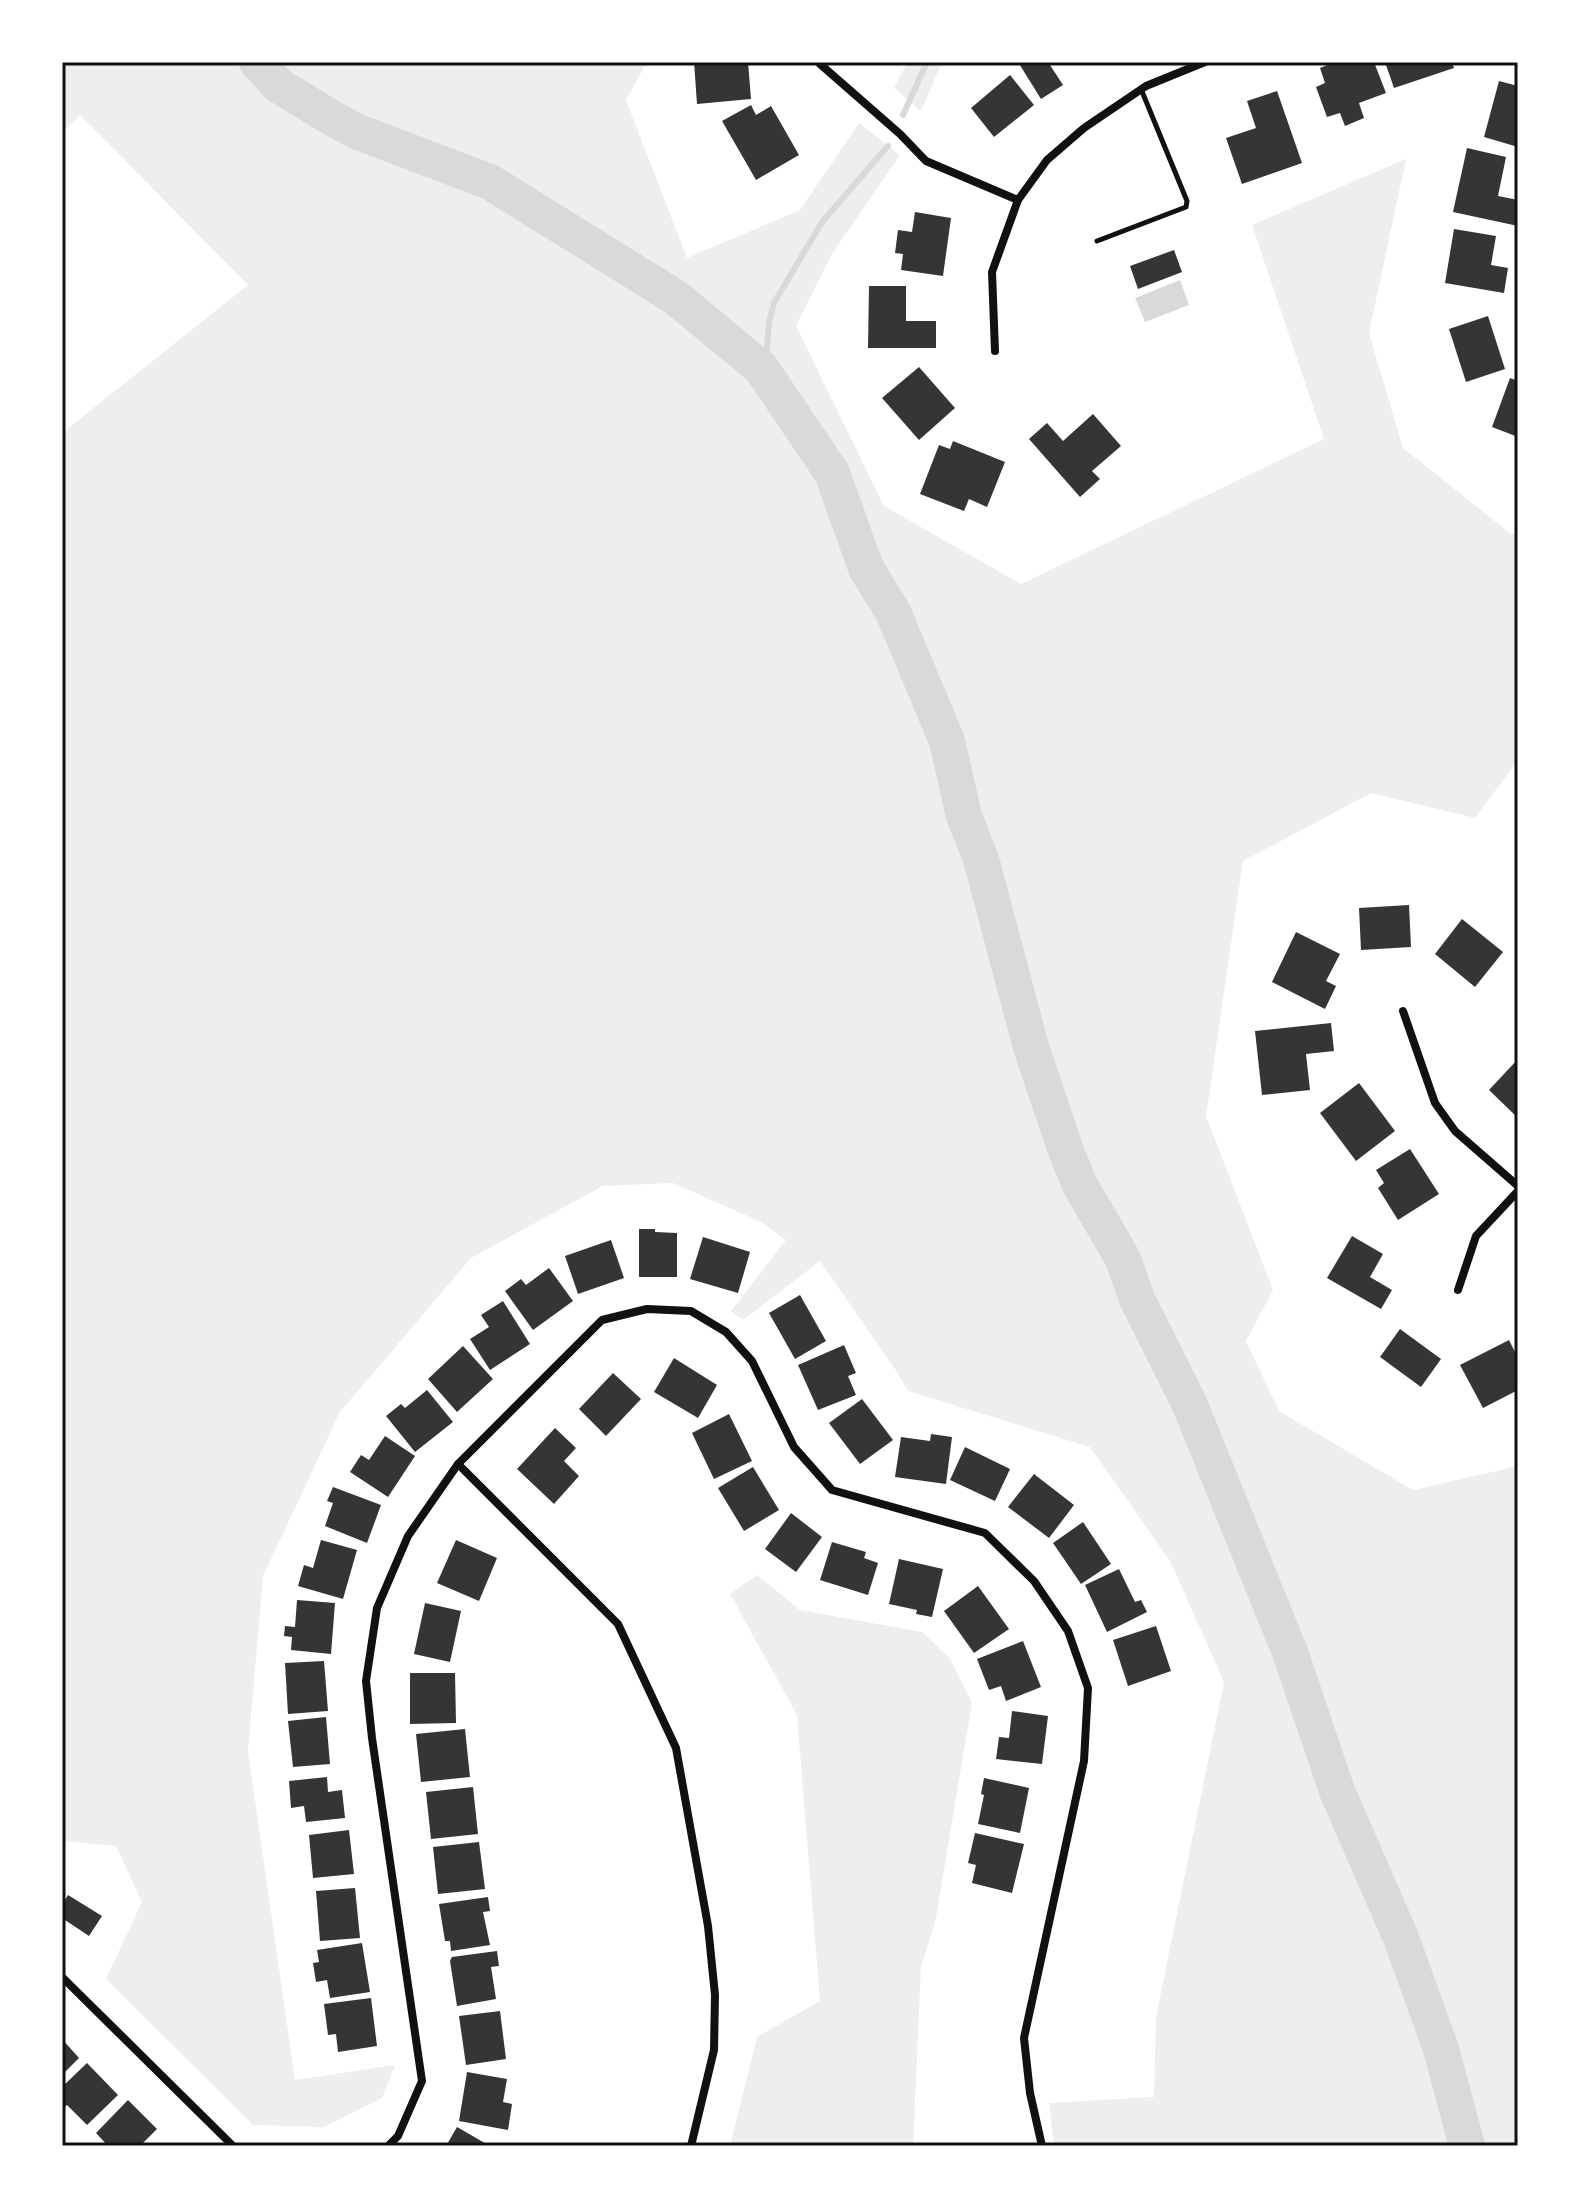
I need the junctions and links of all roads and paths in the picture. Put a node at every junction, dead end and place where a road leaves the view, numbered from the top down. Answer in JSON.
{"nodes":[{"id":1,"x":1205,"y":62,"type":"edge"},
{"id":2,"x":820,"y":64,"type":"edge"},
{"id":3,"x":1141,"y":89,"type":"junction"},
{"id":4,"x":1018,"y":200,"type":"junction"},
{"id":5,"x":1097,"y":241,"type":"dead end"},
{"id":6,"x":995,"y":351,"type":"dead end"},
{"id":7,"x":1403,"y":1011,"type":"dead end"},
{"id":8,"x":1518,"y":1189,"type":"edge"},
{"id":9,"x":1458,"y":1290,"type":"dead end"},
{"id":10,"x":458,"y":1464,"type":"junction"},
{"id":11,"x":62,"y":1977,"type":"edge"},
{"id":12,"x":233,"y":2146,"type":"edge"},
{"id":13,"x":388,"y":2146,"type":"edge"},
{"id":14,"x":691,"y":2146,"type":"edge"},
{"id":15,"x":1042,"y":2146,"type":"edge"}],
"edges":[{"from":1,"to":3,"type":"street"},
{"from":2,"to":4,"type":"street"},
{"from":3,"to":4,"type":"street"},
{"from":3,"to":5,"type":"lane"},
{"from":4,"to":6,"type":"street"},
{"from":7,"to":8,"type":"street"},
{"from":8,"to":9,"type":"street"},
{"from":10,"to":13,"type":"street"},
{"from":10,"to":14,"type":"street"},
{"from":10,"to":15,"type":"street"},
{"from":11,"to":12,"type":"street"}]}
